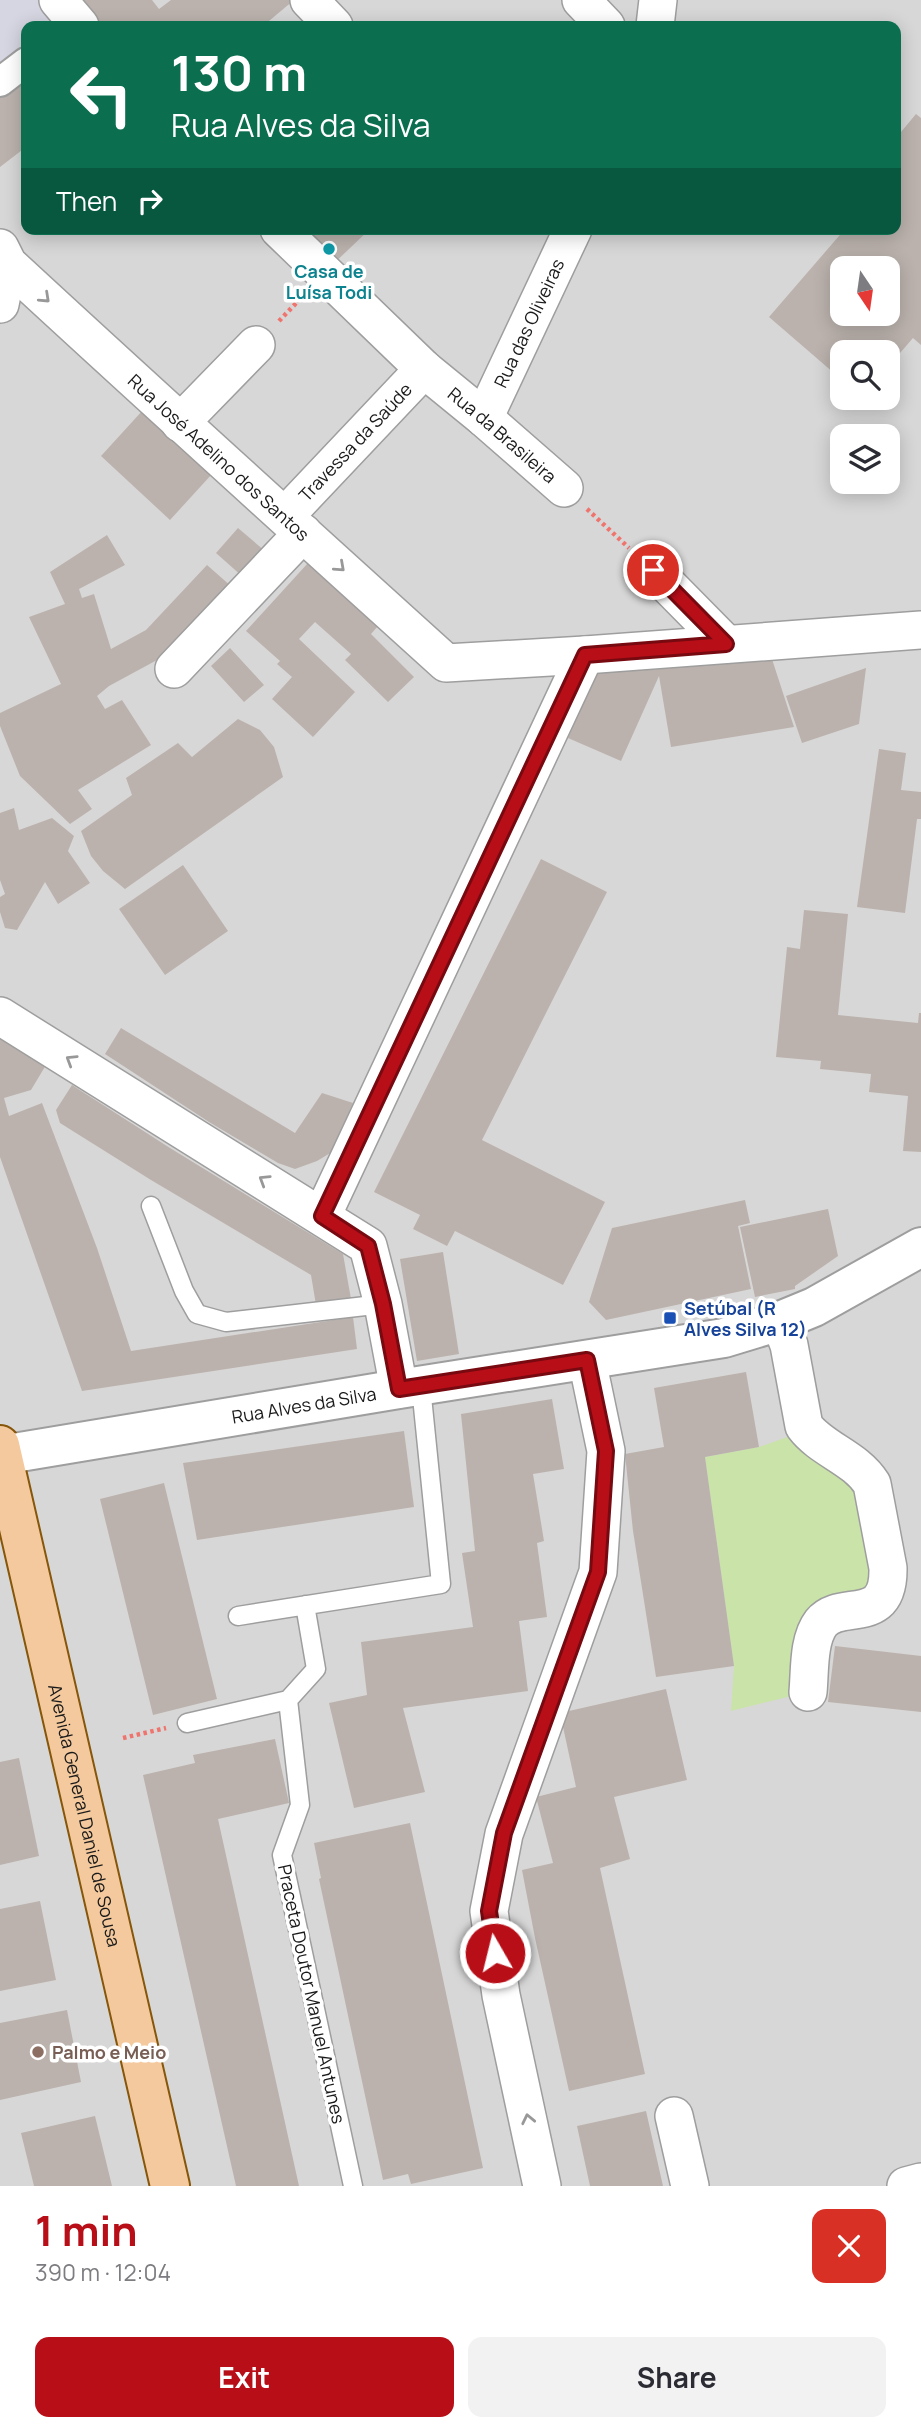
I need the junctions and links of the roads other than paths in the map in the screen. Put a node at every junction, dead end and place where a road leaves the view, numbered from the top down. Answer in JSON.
{"nodes":[{"id":1,"x":309,"y":0,"type":"edge"},
{"id":2,"x":581,"y":0,"type":"edge"},
{"id":3,"x":658,"y":0,"type":"edge"},
{"id":4,"x":329,"y":21,"type":"edge"},
{"id":5,"x":601,"y":21,"type":"edge"},
{"id":6,"x":656,"y":21,"type":"edge"},
{"id":7,"x":21,"y":66,"type":"edge"},
{"id":8,"x":0,"y":82,"type":"edge"},
{"id":9,"x":285,"y":235,"type":"edge"},
{"id":10,"x":570,"y":235,"type":"edge"},
{"id":11,"x":4,"y":256,"type":"edge"},
{"id":12,"x":0,"y":304,"type":"edge"},
{"id":13,"x":257,"y":345,"type":"road end"},
{"id":14,"x":424,"y":369,"type":"junction"},
{"id":15,"x":484,"y":418,"type":"junction"},
{"id":16,"x":180,"y":424,"type":"junction"},
{"id":17,"x":564,"y":488,"type":"road end"},
{"id":18,"x":294,"y":525,"type":"junction"},
{"id":19,"x":653,"y":570,"type":"road end"},
{"id":20,"x":921,"y":630,"type":"edge"},
{"id":21,"x":726,"y":644,"type":"junction"},
{"id":22,"x":585,"y":655,"type":"junction"},
{"id":23,"x":173,"y":669,"type":"dead end"},
{"id":24,"x":0,"y":1016,"type":"edge"},
{"id":25,"x":151,"y":1206,"type":"dead end"},
{"id":26,"x":322,"y":1216,"type":"junction"},
{"id":27,"x":921,"y":1247,"type":"edge"},
{"id":28,"x":383,"y":1304,"type":"junction"},
{"id":29,"x":780,"y":1321,"type":"junction"},
{"id":30,"x":587,"y":1360,"type":"junction"},
{"id":31,"x":410,"y":1388,"type":"junction"},
{"id":32,"x":1,"y":1450,"type":"edge"},
{"id":33,"x":305,"y":1605,"type":"junction"},
{"id":34,"x":238,"y":1615,"type":"dead end"},
{"id":35,"x":808,"y":1692,"type":"dead end"},
{"id":36,"x":288,"y":1700,"type":"junction"},
{"id":37,"x":187,"y":1723,"type":"dead end"},
{"id":38,"x":674,"y":2116,"type":"dead end"},
{"id":39,"x":921,"y":2182,"type":"edge"},
{"id":40,"x":170,"y":2186,"type":"edge"},
{"id":41,"x":353,"y":2186,"type":"edge"},
{"id":42,"x":542,"y":2186,"type":"edge"},
{"id":43,"x":690,"y":2186,"type":"edge"},
{"id":44,"x":906,"y":2186,"type":"edge"}],
"edges":[{"from":1,"to":4,"type":"street"},
{"from":2,"to":5,"type":"street"},
{"from":3,"to":6,"type":"street"},
{"from":7,"to":8,"type":"street"},
{"from":9,"to":14,"type":"street","name":"Rua da Brasileira"},
{"from":10,"to":15,"type":"street","name":"Rua das Oliveiras"},
{"from":11,"to":12,"type":"street"},
{"from":11,"to":16,"type":"street","name":"Rua José Adelino dos Santos","one_way":true},
{"from":13,"to":16,"type":"street"},
{"from":14,"to":15,"type":"street","name":"Rua da Brasileira"},
{"from":14,"to":18,"type":"street","name":"Travessa da Saúde"},
{"from":15,"to":17,"type":"street","name":"Rua da Brasileira"},
{"from":16,"to":18,"type":"street","name":"Rua José Adelino dos Santos"},
{"from":18,"to":22,"type":"street","name":"Rua José Adelino dos Santos","one_way":true},
{"from":18,"to":23,"type":"street","name":"Travessa da Saúde"},
{"from":19,"to":21,"type":"street"},
{"from":20,"to":21,"type":"street"},
{"from":21,"to":22,"type":"street"},
{"from":22,"to":26,"type":"street"},
{"from":26,"to":24,"type":"street","one_way":true},
{"from":25,"to":28,"type":"lane"},
{"from":26,"to":28,"type":"street"},
{"from":27,"to":29,"type":"street","name":"Rua Alves da Silva"},
{"from":28,"to":31,"type":"street"},
{"from":29,"to":30,"type":"street","name":"Rua Alves da Silva"},
{"from":29,"to":35,"type":"street"},
{"from":30,"to":31,"type":"street","name":"Rua Alves da Silva"},
{"from":42,"to":30,"type":"street","one_way":true},
{"from":31,"to":32,"type":"street","name":"Rua Alves da Silva"},
{"from":31,"to":33,"type":"lane"},
{"from":32,"to":40,"type":"main road","name":"Avenida General Daniel de Sousa"},
{"from":33,"to":34,"type":"lane"},
{"from":33,"to":36,"type":"lane"},
{"from":36,"to":37,"type":"lane"},
{"from":36,"to":41,"type":"lane","name":"Praceta Doutor Manuel Antunes"},
{"from":38,"to":43,"type":"street"},
{"from":39,"to":44,"type":"street"}]}
